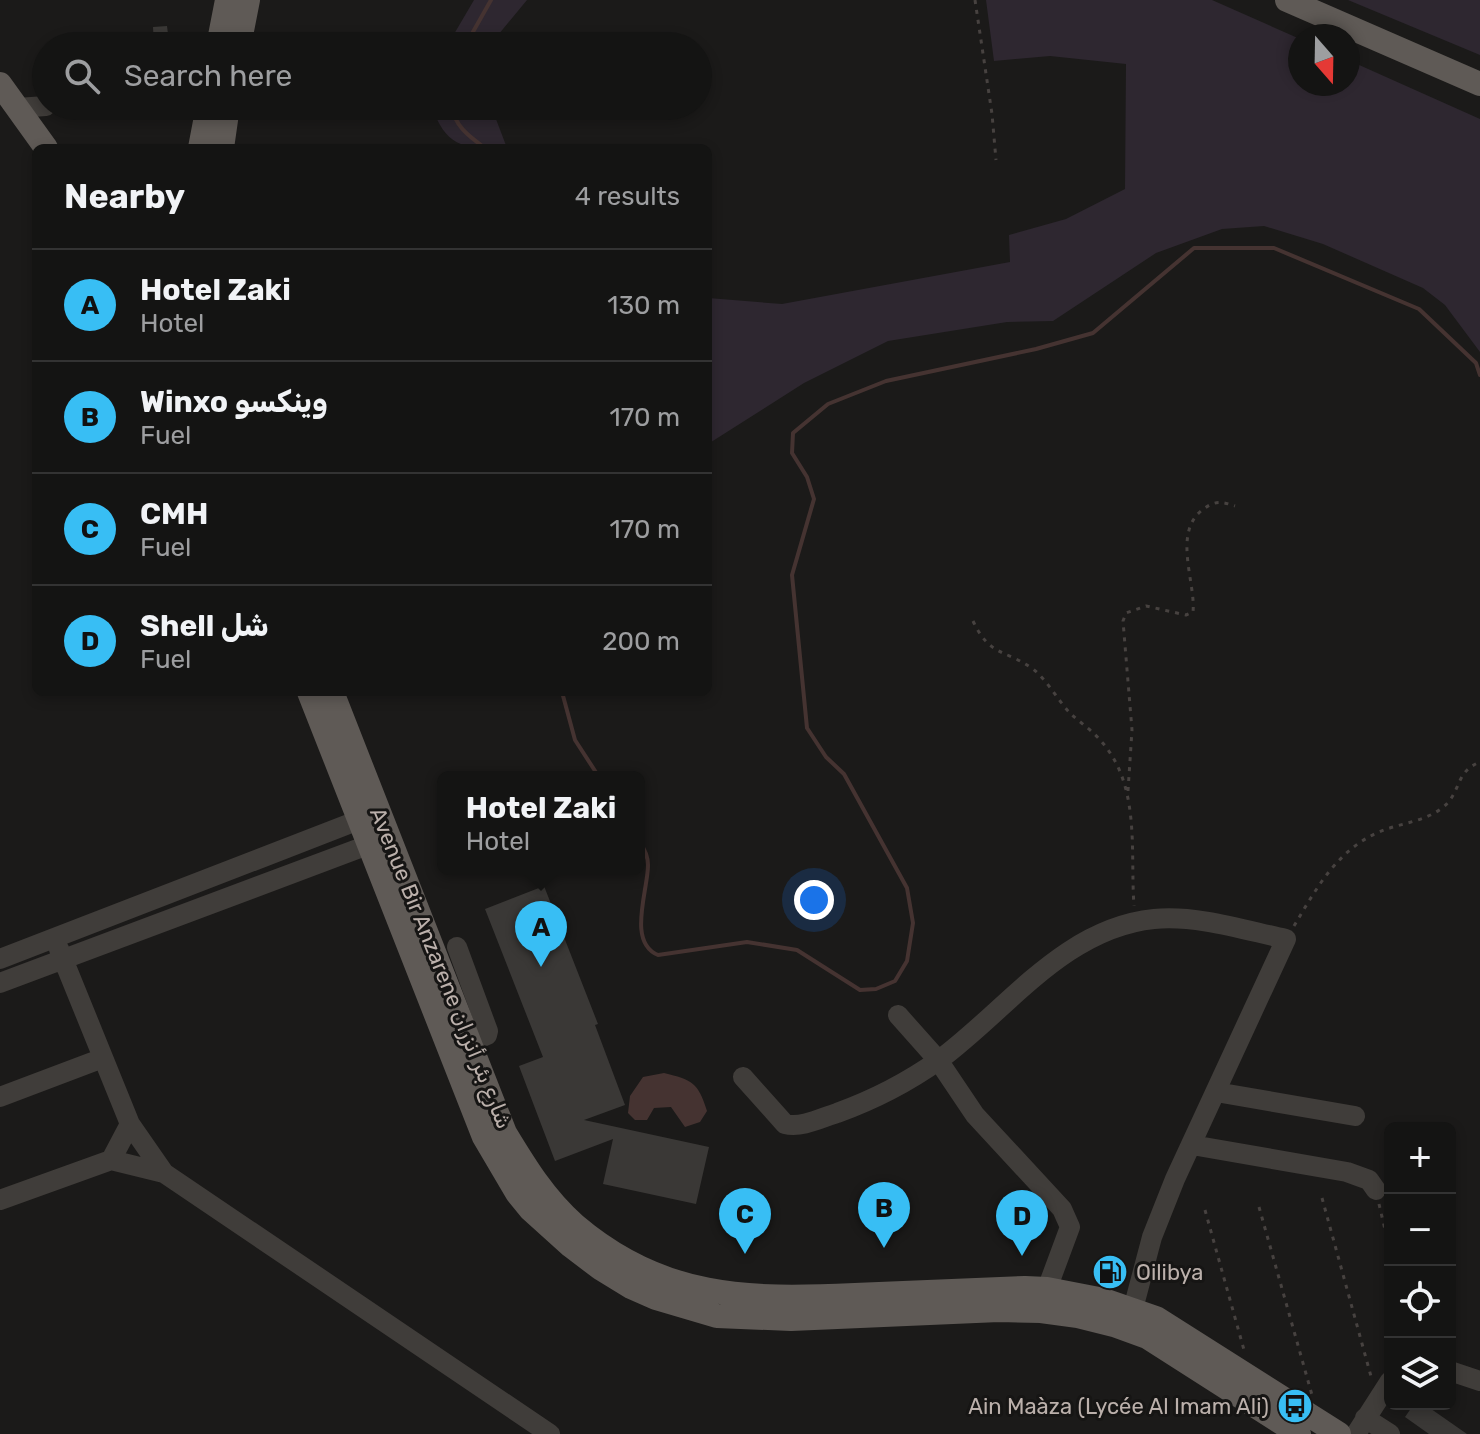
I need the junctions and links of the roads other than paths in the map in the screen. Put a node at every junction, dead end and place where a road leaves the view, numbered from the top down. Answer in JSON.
{"nodes":[{"id":1,"x":227,"y":0,"type":"edge"},
{"id":2,"x":248,"y":0,"type":"edge"},
{"id":3,"x":1287,"y":0,"type":"edge"},
{"id":4,"x":1320,"y":0,"type":"edge"},
{"id":5,"x":221,"y":32,"type":"edge"},
{"id":6,"x":242,"y":32,"type":"edge"},
{"id":7,"x":1480,"y":68,"type":"edge"},
{"id":8,"x":0,"y":84,"type":"edge"},
{"id":9,"x":1480,"y":84,"type":"edge"},
{"id":10,"x":32,"y":107,"type":"edge"},
{"id":11,"x":17,"y":108,"type":"junction"},
{"id":12,"x":205,"y":120,"type":"edge"},
{"id":13,"x":226,"y":120,"type":"edge"},
{"id":14,"x":43,"y":144,"type":"edge"},
{"id":15,"x":201,"y":144,"type":"edge"},
{"id":16,"x":223,"y":144,"type":"edge"},
{"id":17,"x":311,"y":696,"type":"edge"},
{"id":18,"x":333,"y":696,"type":"edge"},
{"id":19,"x":369,"y":817,"type":"junction"},
{"id":20,"x":378,"y":841,"type":"junction"},
{"id":21,"x":56,"y":937,"type":"junction"},
{"id":22,"x":457,"y":947,"type":"dead end"},
{"id":23,"x":0,"y":959,"type":"edge"},
{"id":24,"x":63,"y":960,"type":"junction"},
{"id":25,"x":0,"y":983,"type":"edge"},
{"id":26,"x":898,"y":1015,"type":"dead end"},
{"id":27,"x":468,"y":1043,"type":"junction"},
{"id":28,"x":103,"y":1058,"type":"junction"},
{"id":29,"x":938,"y":1060,"type":"junction"},
{"id":30,"x":743,"y":1077,"type":"dead end"},
{"id":31,"x":1216,"y":1092,"type":"junction"},
{"id":32,"x":0,"y":1097,"type":"edge"},
{"id":33,"x":1355,"y":1116,"type":"dead end"},
{"id":34,"x":130,"y":1124,"type":"junction"},
{"id":35,"x":1192,"y":1145,"type":"junction"},
{"id":36,"x":111,"y":1160,"type":"junction"},
{"id":37,"x":164,"y":1173,"type":"junction"},
{"id":38,"x":1376,"y":1190,"type":"road end"},
{"id":39,"x":0,"y":1200,"type":"edge"},
{"id":40,"x":1047,"y":1289,"type":"junction"},
{"id":41,"x":1133,"y":1309,"type":"junction"},
{"id":42,"x":1456,"y":1373,"type":"edge"},
{"id":43,"x":1480,"y":1381,"type":"edge"},
{"id":44,"x":1384,"y":1389,"type":"edge"},
{"id":45,"x":1360,"y":1426,"type":"edge"},
{"id":46,"x":1319,"y":1430,"type":"edge"},
{"id":47,"x":550,"y":1434,"type":"edge"},
{"id":48,"x":1390,"y":1434,"type":"edge"}],
"edges":[{"from":1,"to":5,"type":"main road"},
{"from":2,"to":6,"type":"main road"},
{"from":3,"to":9,"type":"main road"},
{"from":4,"to":7,"type":"main road"},
{"from":8,"to":11,"type":"main road"},
{"from":10,"to":11,"type":"street"},
{"from":11,"to":14,"type":"main road"},
{"from":12,"to":15,"type":"main road"},
{"from":13,"to":16,"type":"main road"},
{"from":17,"to":19,"type":"main road","name":"Avenue Bir Anzarene شارع بئر أنزران"},
{"from":18,"to":19,"type":"main road","name":"Avenue Bir Anzarene شارع بئر أنزران"},
{"from":19,"to":20,"type":"main road","name":"Avenue Bir Anzarene شارع بئر أنزران"},
{"from":19,"to":21,"type":"street"},
{"from":20,"to":24,"type":"street"},
{"from":20,"to":27,"type":"main road","name":"Avenue Bir Anzarene شارع بئر أنزران"},
{"from":20,"to":46,"type":"main road","name":"Avenue Bir Anzarene شارع بئر أنزران"},
{"from":21,"to":23,"type":"street"},
{"from":21,"to":24,"type":"street"},
{"from":22,"to":27,"type":"street"},
{"from":24,"to":25,"type":"street"},
{"from":24,"to":28,"type":"street"},
{"from":26,"to":29,"type":"street"},
{"from":27,"to":40,"type":"main road","name":"Avenue Bir Anzarene شارع بئر أنزران"},
{"from":28,"to":32,"type":"street"},
{"from":28,"to":34,"type":"street"},
{"from":29,"to":30,"type":"street"},
{"from":29,"to":31,"type":"street"},
{"from":29,"to":40,"type":"street"},
{"from":31,"to":33,"type":"street"},
{"from":31,"to":35,"type":"street"},
{"from":34,"to":36,"type":"street"},
{"from":34,"to":37,"type":"street"},
{"from":35,"to":38,"type":"street"},
{"from":35,"to":41,"type":"street"},
{"from":36,"to":37,"type":"street"},
{"from":36,"to":39,"type":"street"},
{"from":37,"to":47,"type":"street"},
{"from":40,"to":41,"type":"main road","name":"Avenue Bir Anzarene شارع بئر أنزران"},
{"from":41,"to":46,"type":"main road","name":"Avenue Bir Anzarene شارع بئر أنزران"},
{"from":42,"to":43,"type":"street"},
{"from":44,"to":45,"type":"street"},
{"from":45,"to":48,"type":"street"}]}
